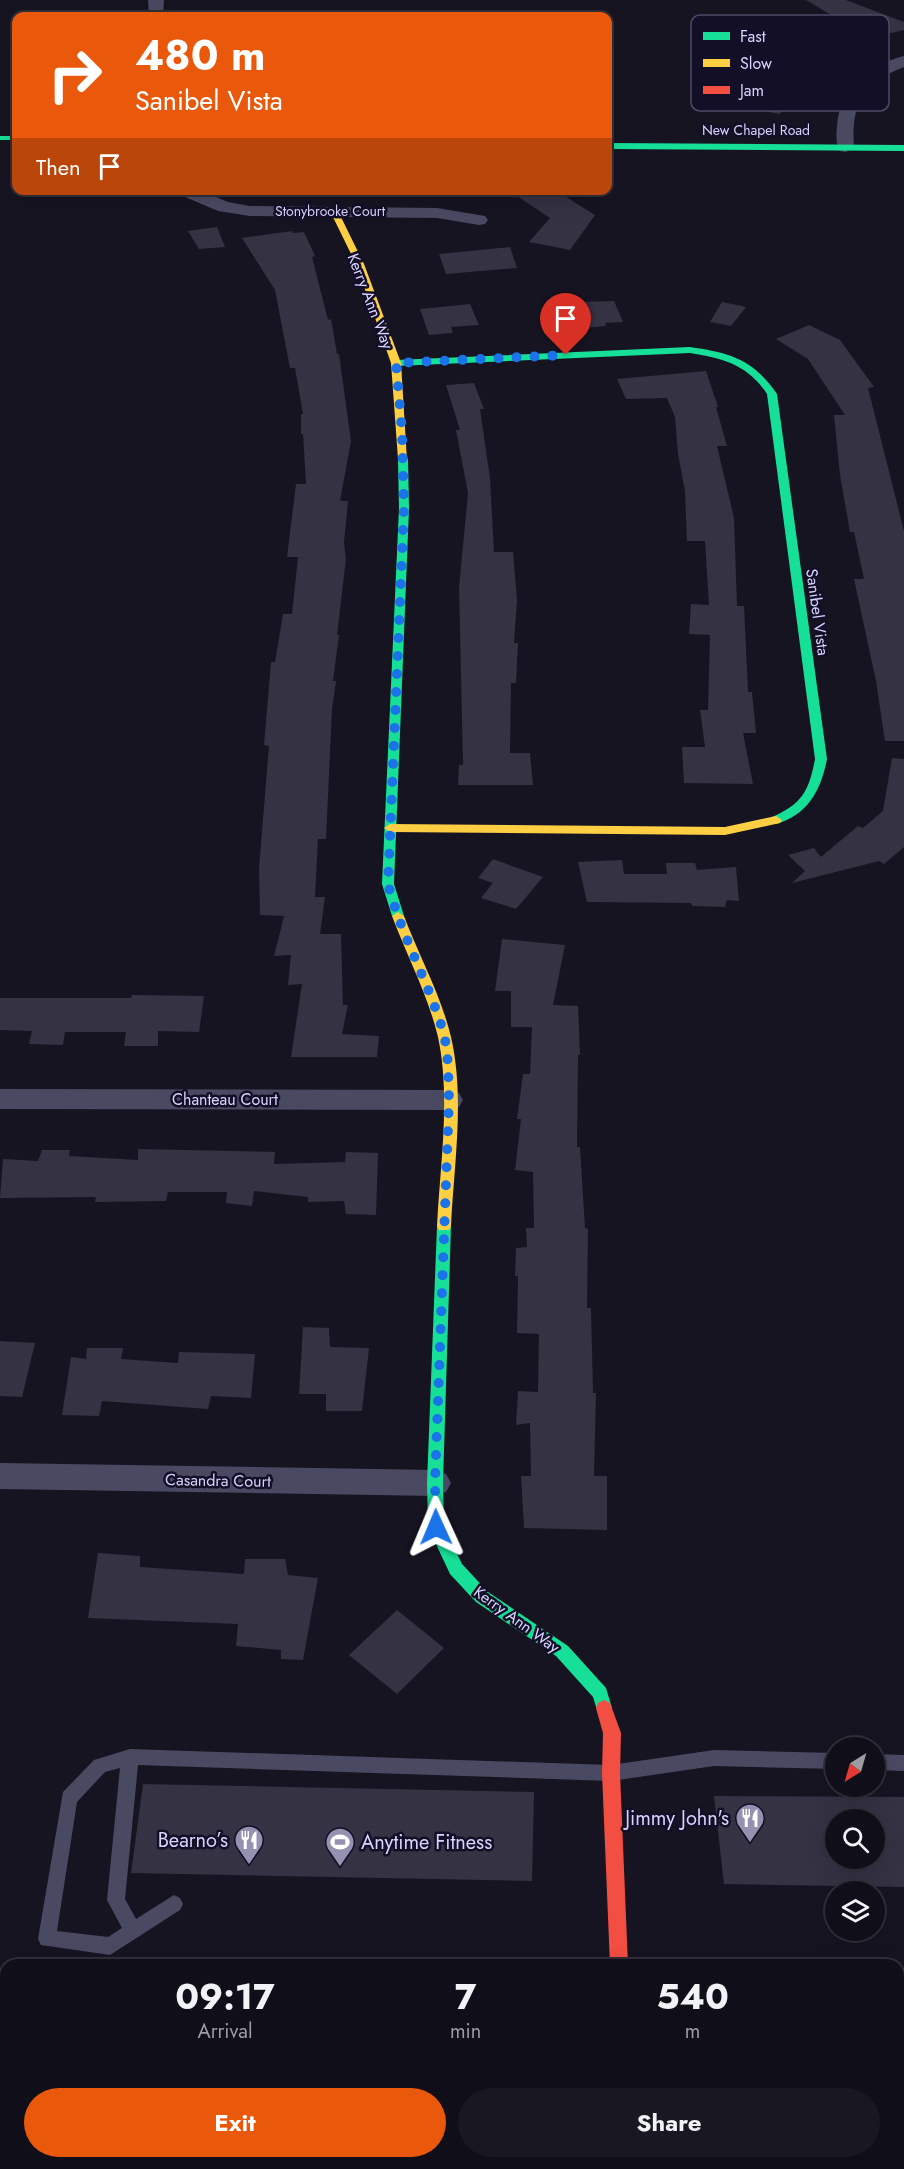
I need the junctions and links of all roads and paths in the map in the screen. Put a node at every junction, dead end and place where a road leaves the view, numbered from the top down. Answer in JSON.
{"nodes":[{"id":1,"x":904,"y":61,"type":"edge"},
{"id":2,"x":889,"y":68,"type":"edge"},
{"id":3,"x":846,"y":111,"type":"edge"},
{"id":4,"x":612,"y":146,"type":"edge"},
{"id":5,"x":846,"y":147,"type":"junction"},
{"id":6,"x":904,"y":148,"type":"edge"},
{"id":7,"x":196,"y":195,"type":"edge"},
{"id":8,"x":334,"y":211,"type":"junction"},
{"id":9,"x":479,"y":220,"type":"dead end"},
{"id":10,"x":396,"y":363,"type":"junction"},
{"id":11,"x":390,"y":828,"type":"junction"},
{"id":12,"x":0,"y":1099,"type":"edge"},
{"id":13,"x":449,"y":1100,"type":"junction"},
{"id":14,"x":0,"y":1476,"type":"edge"},
{"id":15,"x":435,"y":1483,"type":"junction"},
{"id":16,"x":130,"y":1757,"type":"junction"},
{"id":17,"x":825,"y":1761,"type":"edge"},
{"id":18,"x":885,"y":1762,"type":"edge"},
{"id":19,"x":904,"y":1762,"type":"edge"},
{"id":20,"x":611,"y":1773,"type":"junction"},
{"id":21,"x":174,"y":1904,"type":"dead end"},
{"id":22,"x":133,"y":1931,"type":"junction"},
{"id":23,"x":619,"y":1959,"type":"edge"}],
"edges":[{"from":1,"to":2,"type":"street"},
{"from":3,"to":5,"type":"street"},
{"from":4,"to":5,"type":"street","name":"New Chapel Road"},
{"from":5,"to":6,"type":"street","name":"New Chapel Road"},
{"from":7,"to":8,"type":"street","name":"Stonybrooke Court"},
{"from":8,"to":9,"type":"street","name":"Stonybrooke Court"},
{"from":8,"to":10,"type":"street","name":"Kerry Ann Way"},
{"from":10,"to":11,"type":"street","name":"Kerry Ann Way"},
{"from":10,"to":11,"type":"street","name":"Sanibel Vista"},
{"from":11,"to":13,"type":"street","name":"Kerry Ann Way"},
{"from":12,"to":13,"type":"street","name":"Chanteau Court"},
{"from":13,"to":15,"type":"street","name":"Kerry Ann Way"},
{"from":14,"to":15,"type":"street","name":"Casandra Court"},
{"from":15,"to":20,"type":"street","name":"Kerry Ann Way"},
{"from":16,"to":20,"type":"lane"},
{"from":16,"to":22,"type":"lane"},
{"from":16,"to":22,"type":"lane"},
{"from":17,"to":20,"type":"lane"},
{"from":18,"to":19,"type":"lane"},
{"from":20,"to":23,"type":"street","name":"Kerry Ann Way"},
{"from":21,"to":22,"type":"lane"}]}
